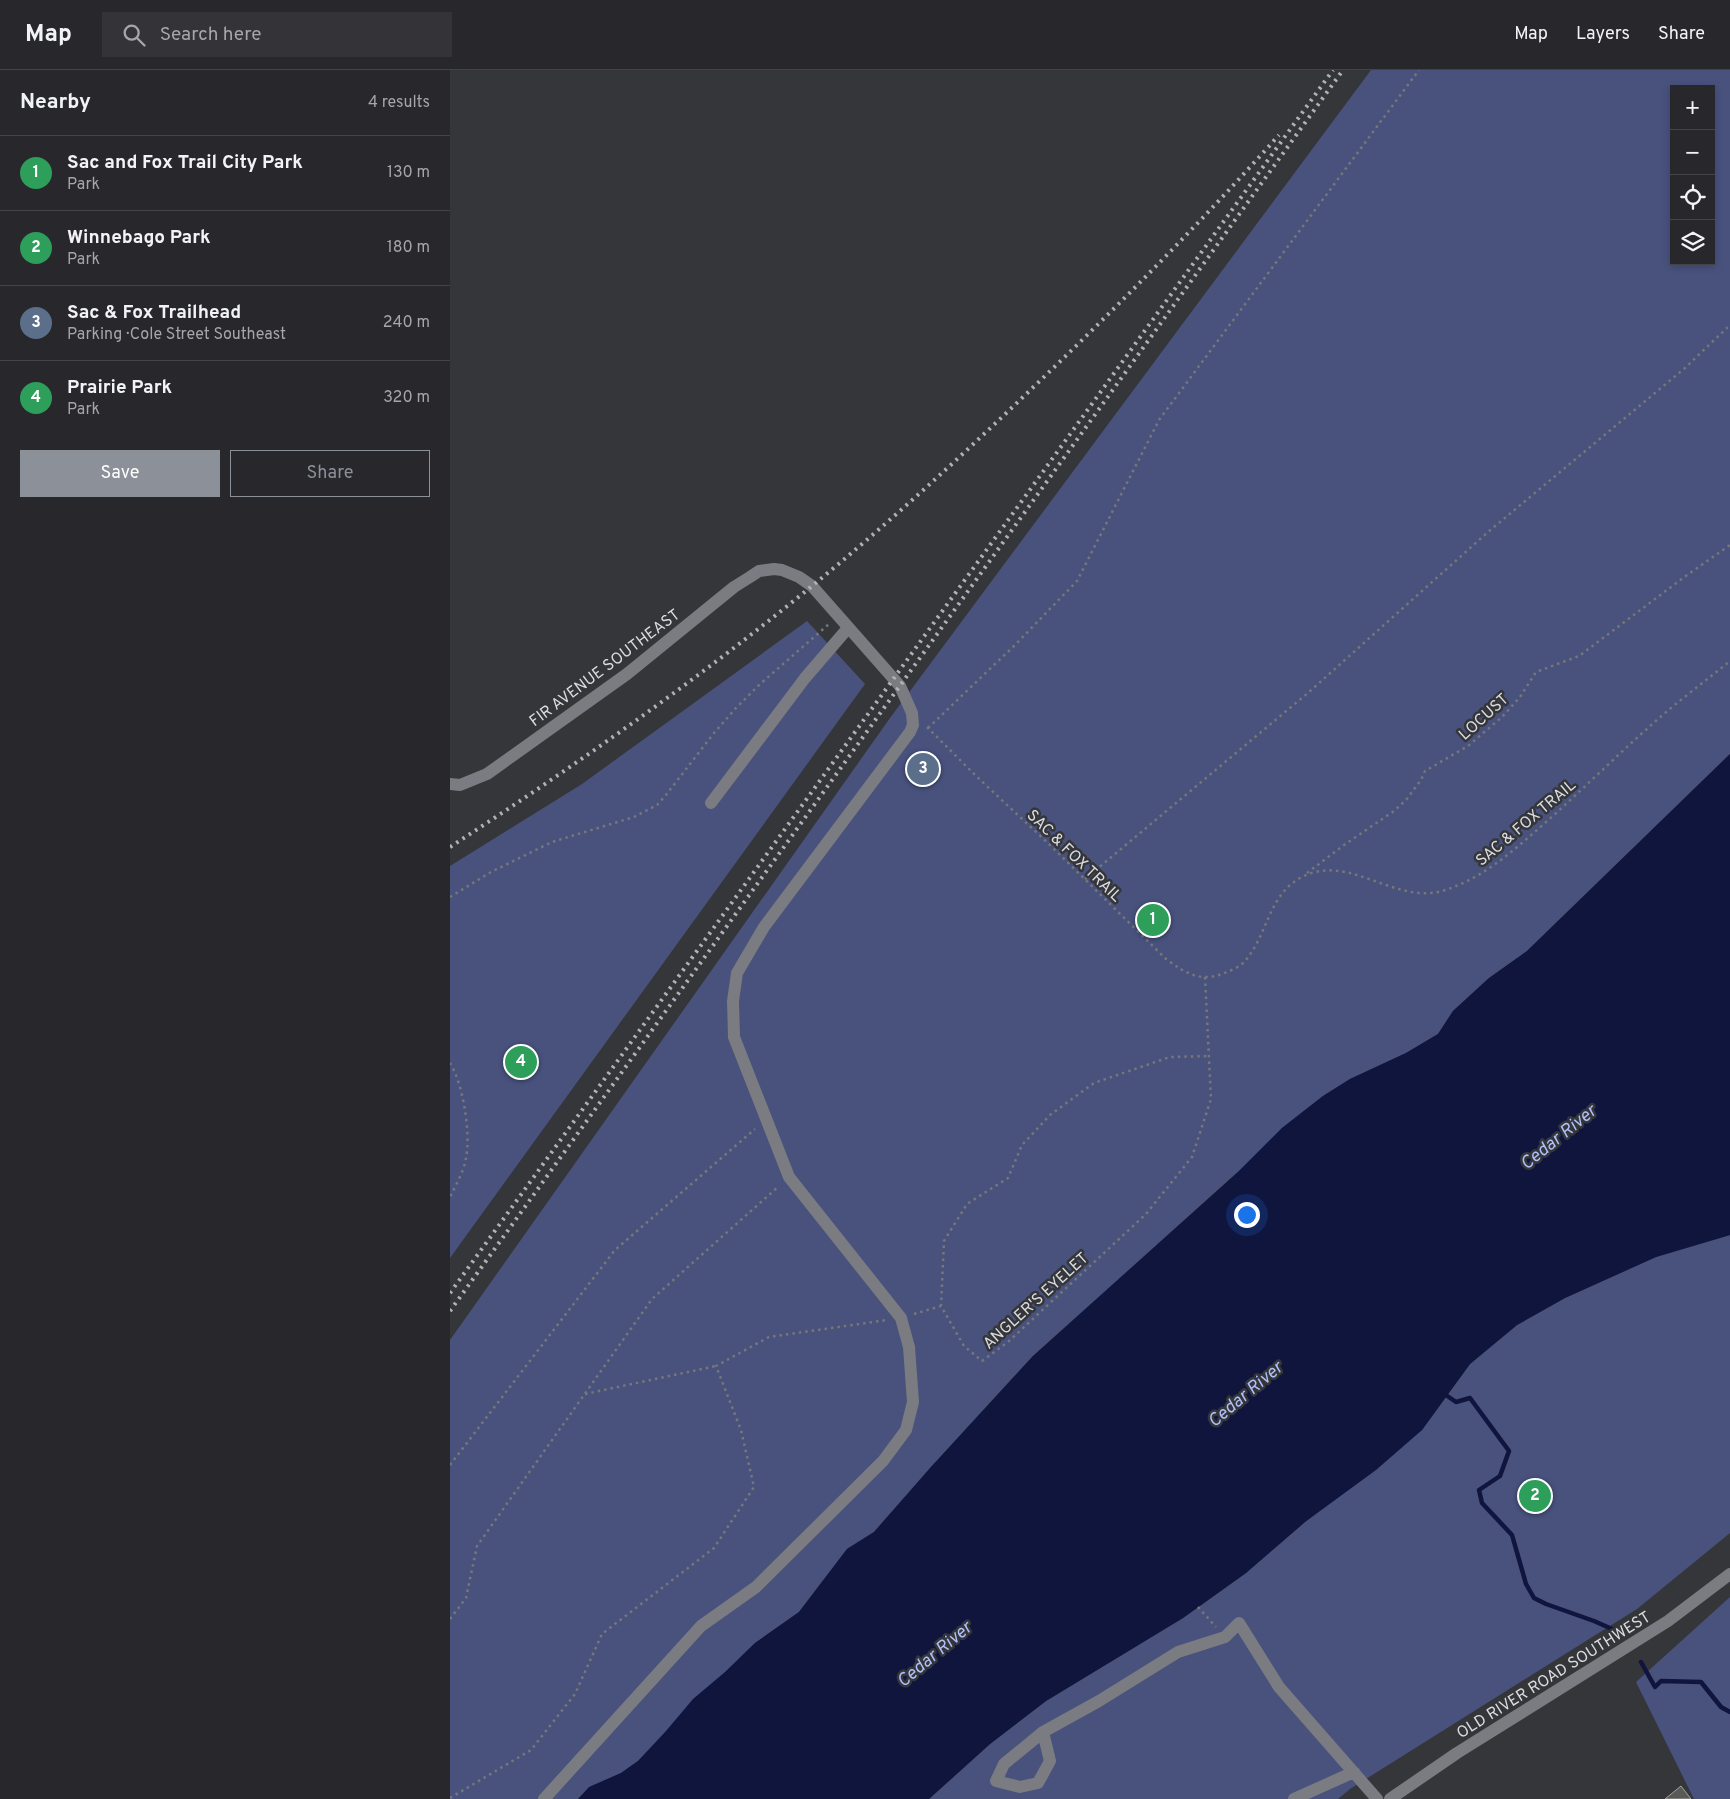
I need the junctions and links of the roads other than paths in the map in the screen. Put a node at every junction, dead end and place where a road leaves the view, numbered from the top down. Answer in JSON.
{"nodes":[{"id":1,"x":848,"y":628,"type":"junction"},
{"id":2,"x":450,"y":784,"type":"edge"},
{"id":3,"x":712,"y":803,"type":"dead end"},
{"id":4,"x":1730,"y":1574,"type":"edge"},
{"id":5,"x":1043,"y":1732,"type":"junction"},
{"id":6,"x":1354,"y":1772,"type":"junction"},
{"id":7,"x":544,"y":1799,"type":"edge"},
{"id":8,"x":1294,"y":1799,"type":"edge"},
{"id":9,"x":1377,"y":1799,"type":"edge"},
{"id":10,"x":1390,"y":1799,"type":"edge"}],
"edges":[{"from":1,"to":2,"type":"street","name":"FIR AVENUE SOUTHEAST"},
{"from":1,"to":3,"type":"street"},
{"from":1,"to":7,"type":"street"},
{"from":4,"to":10,"type":"street","name":"OLD RIVER ROAD SOUTHWEST"},
{"from":5,"to":5,"type":"street"},
{"from":5,"to":6,"type":"street"},
{"from":6,"to":8,"type":"street"},
{"from":6,"to":9,"type":"street"}]}
